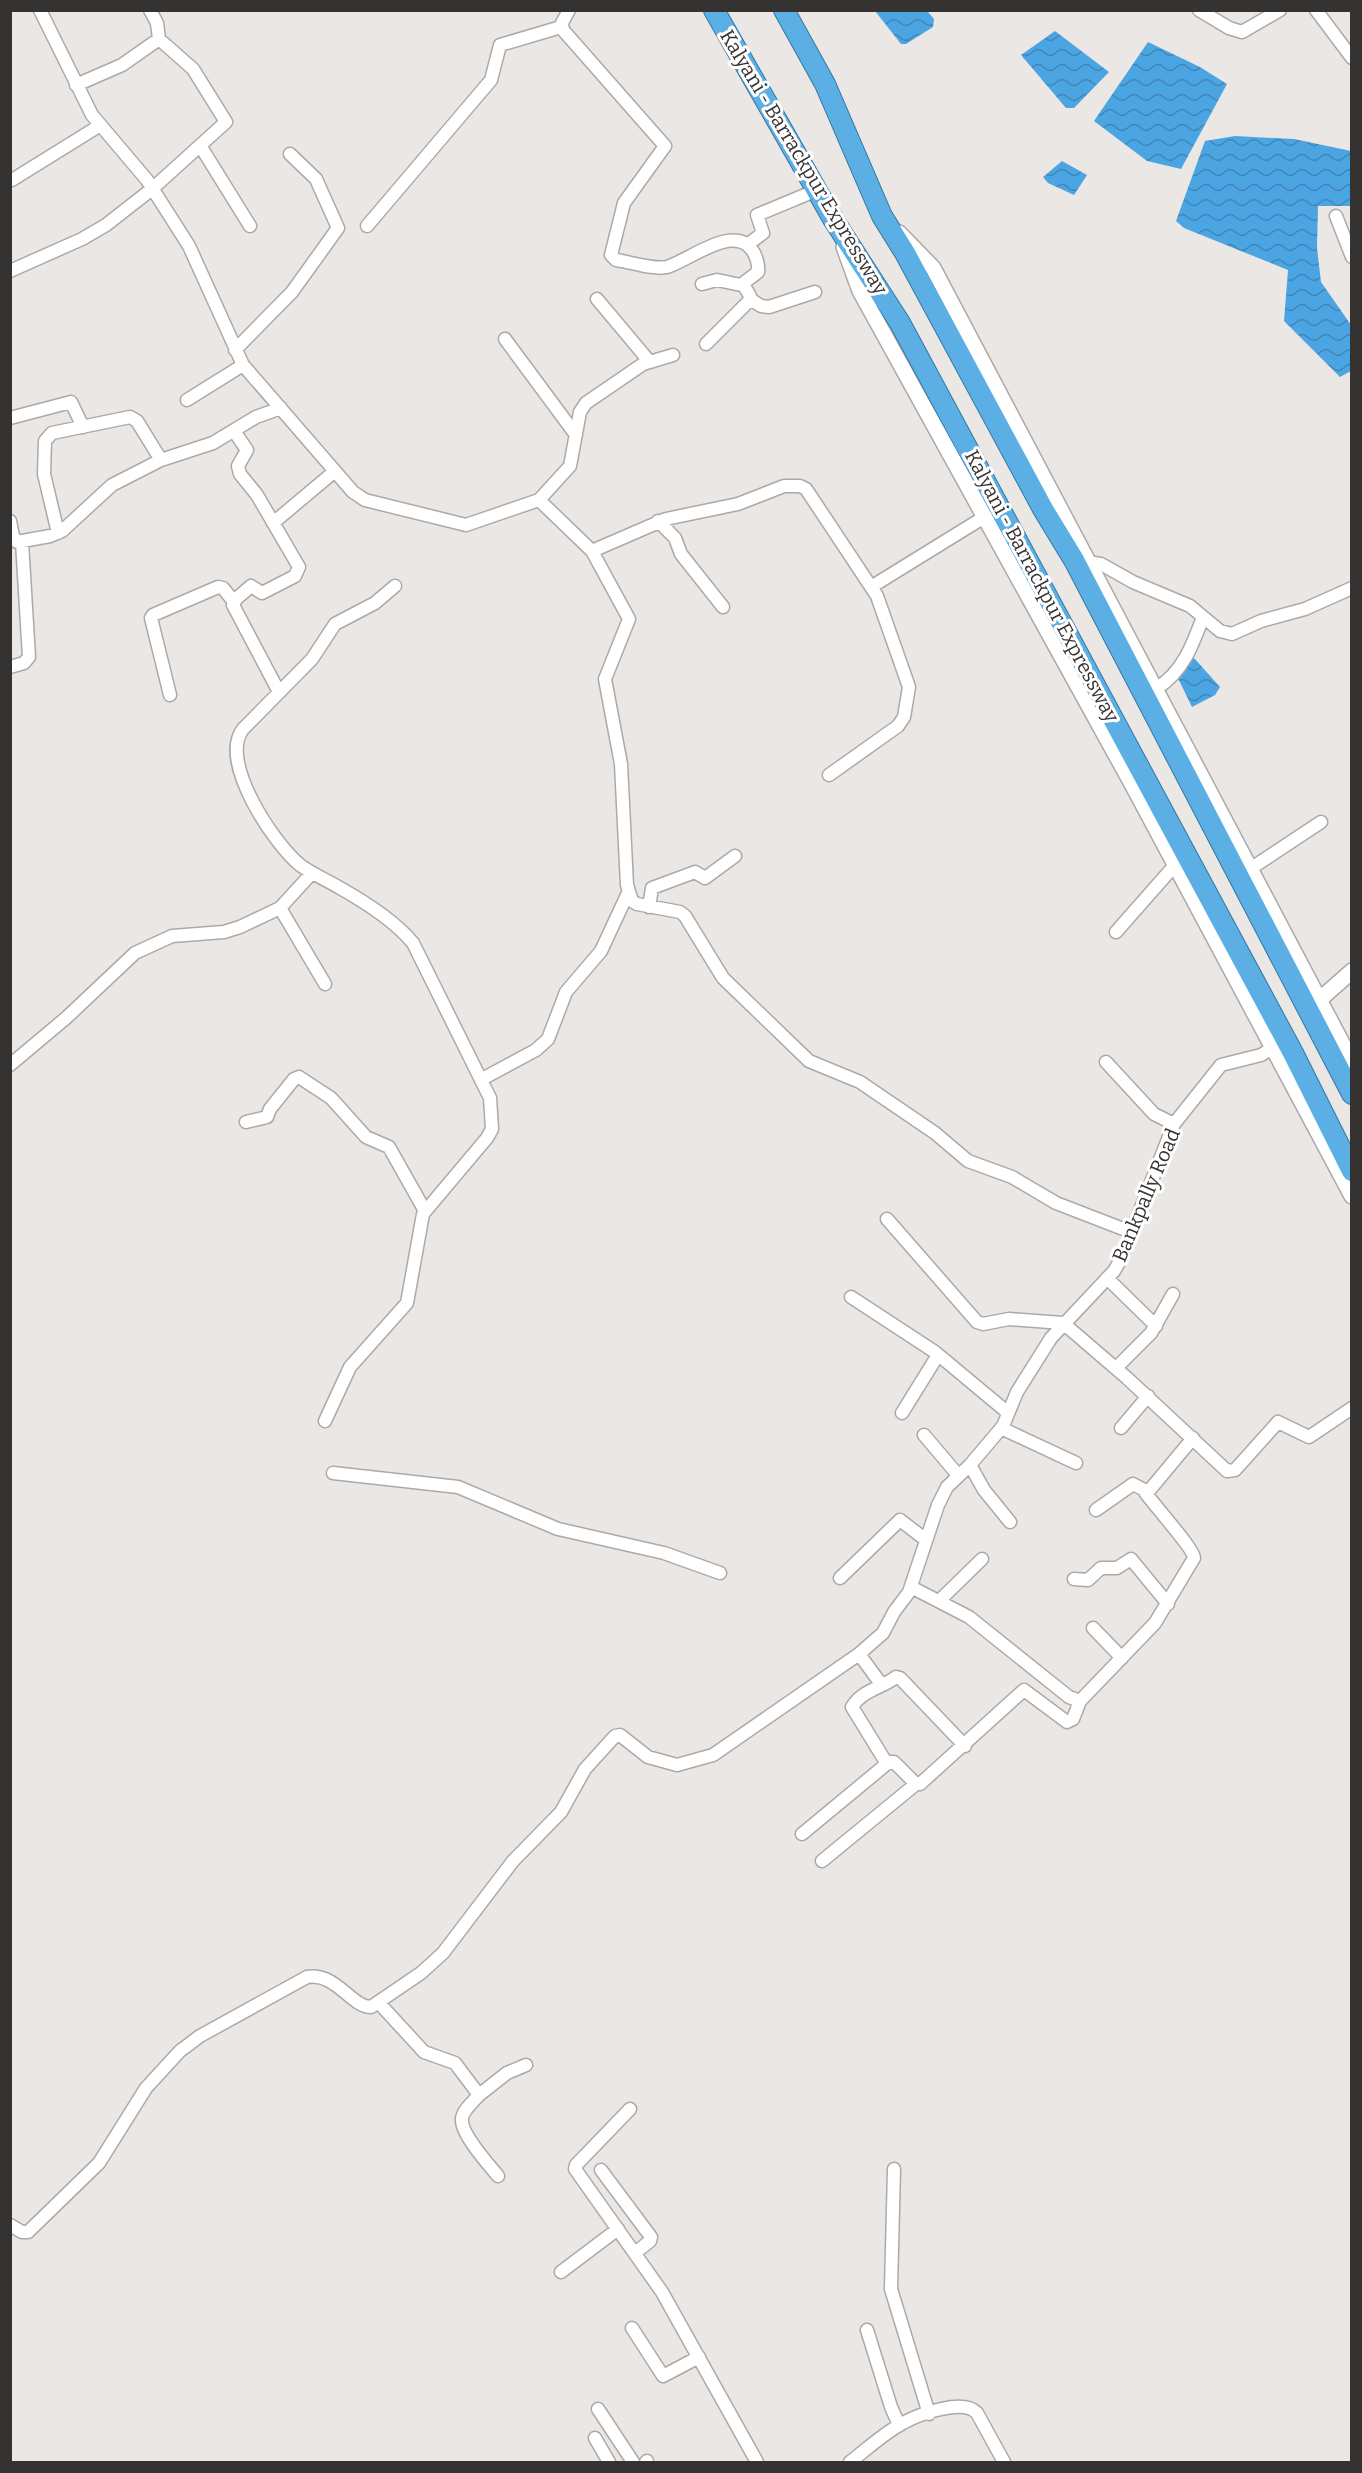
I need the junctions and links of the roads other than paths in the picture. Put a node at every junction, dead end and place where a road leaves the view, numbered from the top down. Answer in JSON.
{"nodes":[{"id":1,"x":40,"y":10,"type":"edge"},
{"id":2,"x":150,"y":10,"type":"edge"},
{"id":3,"x":569,"y":10,"type":"edge"},
{"id":4,"x":714,"y":10,"type":"edge"},
{"id":5,"x":784,"y":10,"type":"edge"},
{"id":6,"x":1199,"y":10,"type":"edge"},
{"id":7,"x":1280,"y":10,"type":"edge"},
{"id":8,"x":1316,"y":10,"type":"edge"},
{"id":9,"x":561,"y":27,"type":"junction"},
{"id":10,"x":159,"y":39,"type":"junction"},
{"id":11,"x":1352,"y":58,"type":"edge"},
{"id":12,"x":76,"y":85,"type":"junction"},
{"id":13,"x":99,"y":126,"type":"junction"},
{"id":14,"x":201,"y":147,"type":"junction"},
{"id":15,"x":290,"y":154,"type":"dead end"},
{"id":16,"x":12,"y":180,"type":"dead end"},
{"id":17,"x":152,"y":189,"type":"junction"},
{"id":18,"x":817,"y":190,"type":"junction"},
{"id":19,"x":882,"y":216,"type":"junction"},
{"id":20,"x":1336,"y":216,"type":"dead end"},
{"id":21,"x":833,"y":219,"type":"junction"},
{"id":22,"x":250,"y":226,"type":"dead end"},
{"id":23,"x":367,"y":226,"type":"dead end"},
{"id":24,"x":747,"y":244,"type":"junction"},
{"id":25,"x":1352,"y":257,"type":"edge"},
{"id":26,"x":10,"y":271,"type":"edge"},
{"id":27,"x":702,"y":284,"type":"dead end"},
{"id":28,"x":742,"y":284,"type":"junction"},
{"id":29,"x":815,"y":291,"type":"dead end"},
{"id":30,"x":750,"y":299,"type":"junction"},
{"id":31,"x":597,"y":300,"type":"dead end"},
{"id":32,"x":505,"y":339,"type":"dead end"},
{"id":33,"x":706,"y":344,"type":"dead end"},
{"id":34,"x":235,"y":350,"type":"junction"},
{"id":35,"x":674,"y":355,"type":"dead end"},
{"id":36,"x":649,"y":361,"type":"junction"},
{"id":37,"x":243,"y":366,"type":"junction"},
{"id":38,"x":187,"y":400,"type":"dead end"},
{"id":39,"x":281,"y":408,"type":"junction"},
{"id":40,"x":10,"y":418,"type":"edge"},
{"id":41,"x":83,"y":427,"type":"junction"},
{"id":42,"x":234,"y":431,"type":"junction"},
{"id":43,"x":576,"y":435,"type":"junction"},
{"id":44,"x":161,"y":460,"type":"junction"},
{"id":45,"x":335,"y":471,"type":"junction"},
{"id":46,"x":540,"y":500,"type":"junction"},
{"id":47,"x":986,"y":516,"type":"junction"},
{"id":48,"x":10,"y":521,"type":"edge"},
{"id":49,"x":658,"y":521,"type":"junction"},
{"id":50,"x":273,"y":523,"type":"junction"},
{"id":51,"x":58,"y":533,"type":"junction"},
{"id":52,"x":22,"y":542,"type":"junction"},
{"id":53,"x":592,"y":551,"type":"junction"},
{"id":54,"x":1087,"y":562,"type":"junction"},
{"id":55,"x":395,"y":586,"type":"dead end"},
{"id":56,"x":872,"y":587,"type":"junction"},
{"id":57,"x":1352,"y":588,"type":"edge"},
{"id":58,"x":234,"y":602,"type":"junction"},
{"id":59,"x":723,"y":607,"type":"dead end"},
{"id":60,"x":1203,"y":616,"type":"junction"},
{"id":61,"x":10,"y":667,"type":"edge"},
{"id":62,"x":1157,"y":688,"type":"junction"},
{"id":63,"x":279,"y":692,"type":"junction"},
{"id":64,"x":170,"y":695,"type":"dead end"},
{"id":65,"x":829,"y":775,"type":"dead end"},
{"id":66,"x":1321,"y":822,"type":"dead end"},
{"id":67,"x":735,"y":856,"type":"dead end"},
{"id":68,"x":1175,"y":865,"type":"junction"},
{"id":69,"x":1250,"y":869,"type":"junction"},
{"id":70,"x":312,"y":873,"type":"junction"},
{"id":71,"x":628,"y":893,"type":"junction"},
{"id":72,"x":649,"y":907,"type":"junction"},
{"id":73,"x":280,"y":908,"type":"junction"},
{"id":74,"x":1116,"y":932,"type":"dead end"},
{"id":75,"x":1352,"y":971,"type":"edge"},
{"id":76,"x":325,"y":984,"type":"dead end"},
{"id":77,"x":1318,"y":1001,"type":"junction"},
{"id":78,"x":1274,"y":1047,"type":"junction"},
{"id":79,"x":1106,"y":1062,"type":"dead end"},
{"id":80,"x":1352,"y":1062,"type":"edge"},
{"id":81,"x":10,"y":1065,"type":"edge"},
{"id":82,"x":482,"y":1079,"type":"junction"},
{"id":83,"x":1352,"y":1094,"type":"edge"},
{"id":84,"x":246,"y":1122,"type":"dead end"},
{"id":85,"x":1174,"y":1124,"type":"junction"},
{"id":86,"x":1352,"y":1171,"type":"edge"},
{"id":87,"x":1352,"y":1196,"type":"edge"},
{"id":88,"x":424,"y":1211,"type":"junction"},
{"id":89,"x":887,"y":1219,"type":"dead end"},
{"id":90,"x":1131,"y":1232,"type":"junction"},
{"id":91,"x":1107,"y":1278,"type":"junction"},
{"id":92,"x":1173,"y":1294,"type":"dead end"},
{"id":93,"x":851,"y":1297,"type":"dead end"},
{"id":94,"x":1063,"y":1323,"type":"junction"},
{"id":95,"x":1156,"y":1326,"type":"junction"},
{"id":96,"x":938,"y":1354,"type":"junction"},
{"id":97,"x":1116,"y":1368,"type":"junction"},
{"id":98,"x":1148,"y":1396,"type":"junction"},
{"id":99,"x":1352,"y":1408,"type":"edge"},
{"id":100,"x":1007,"y":1412,"type":"junction"},
{"id":101,"x":902,"y":1413,"type":"dead end"},
{"id":102,"x":325,"y":1420,"type":"dead end"},
{"id":103,"x":1001,"y":1428,"type":"junction"},
{"id":104,"x":1121,"y":1428,"type":"dead end"},
{"id":105,"x":924,"y":1435,"type":"dead end"},
{"id":106,"x":1193,"y":1438,"type":"junction"},
{"id":107,"x":1076,"y":1463,"type":"dead end"},
{"id":108,"x":970,"y":1465,"type":"junction"},
{"id":109,"x":333,"y":1473,"type":"dead end"},
{"id":110,"x":958,"y":1475,"type":"junction"},
{"id":111,"x":1145,"y":1492,"type":"junction"},
{"id":112,"x":1096,"y":1510,"type":"dead end"},
{"id":113,"x":1010,"y":1522,"type":"dead end"},
{"id":114,"x":926,"y":1540,"type":"junction"},
{"id":115,"x":982,"y":1559,"type":"dead end"},
{"id":116,"x":720,"y":1573,"type":"dead end"},
{"id":117,"x":840,"y":1578,"type":"dead end"},
{"id":118,"x":1074,"y":1580,"type":"dead end"},
{"id":119,"x":911,"y":1587,"type":"junction"},
{"id":120,"x":940,"y":1600,"type":"junction"},
{"id":121,"x":1168,"y":1604,"type":"junction"},
{"id":122,"x":1094,"y":1628,"type":"dead end"},
{"id":123,"x":860,"y":1654,"type":"junction"},
{"id":124,"x":1122,"y":1658,"type":"junction"},
{"id":125,"x":881,"y":1684,"type":"junction"},
{"id":126,"x":1076,"y":1711,"type":"junction"},
{"id":127,"x":964,"y":1746,"type":"junction"},
{"id":128,"x":886,"y":1764,"type":"junction"},
{"id":129,"x":916,"y":1784,"type":"junction"},
{"id":130,"x":801,"y":1834,"type":"dead end"},
{"id":131,"x":822,"y":1861,"type":"dead end"},
{"id":132,"x":379,"y":2003,"type":"junction"},
{"id":133,"x":526,"y":2065,"type":"dead end"},
{"id":134,"x":479,"y":2095,"type":"junction"},
{"id":135,"x":630,"y":2109,"type":"dead end"},
{"id":136,"x":894,"y":2169,"type":"dead end"},
{"id":137,"x":601,"y":2170,"type":"dead end"},
{"id":138,"x":498,"y":2176,"type":"dead end"},
{"id":139,"x":10,"y":2225,"type":"edge"},
{"id":140,"x":618,"y":2229,"type":"junction"},
{"id":141,"x":635,"y":2253,"type":"junction"},
{"id":142,"x":561,"y":2272,"type":"dead end"},
{"id":143,"x":632,"y":2328,"type":"dead end"},
{"id":144,"x":867,"y":2330,"type":"dead end"},
{"id":145,"x":699,"y":2357,"type":"junction"},
{"id":146,"x":598,"y":2409,"type":"dead end"},
{"id":147,"x":929,"y":2414,"type":"junction"},
{"id":148,"x":899,"y":2425,"type":"junction"},
{"id":149,"x":595,"y":2438,"type":"dead end"},
{"id":150,"x":609,"y":2463,"type":"edge"},
{"id":151,"x":633,"y":2463,"type":"edge"},
{"id":152,"x":757,"y":2463,"type":"edge"},
{"id":153,"x":850,"y":2463,"type":"edge"},
{"id":154,"x":1004,"y":2463,"type":"edge"}],
"edges":[{"from":1,"to":12,"type":"street"},
{"from":2,"to":10,"type":"street"},
{"from":3,"to":9,"type":"street"},
{"from":4,"to":18,"type":"highway","name":"Kalyani - Barrackpur Expressway"},
{"from":5,"to":19,"type":"highway","name":"Kalyani - Barrackpur Expressway"},
{"from":6,"to":7,"type":"street"},
{"from":8,"to":11,"type":"street"},
{"from":9,"to":23,"type":"street"},
{"from":9,"to":24,"type":"street"},
{"from":10,"to":12,"type":"street"},
{"from":10,"to":14,"type":"street"},
{"from":12,"to":13,"type":"street"},
{"from":13,"to":16,"type":"street"},
{"from":13,"to":17,"type":"street"},
{"from":14,"to":17,"type":"street"},
{"from":14,"to":22,"type":"street"},
{"from":15,"to":34,"type":"street"},
{"from":17,"to":26,"type":"street"},
{"from":17,"to":34,"type":"street"},
{"from":18,"to":21,"type":"highway","name":"Kalyani - Barrackpur Expressway"},
{"from":18,"to":24,"type":"street"},
{"from":19,"to":54,"type":"street"},
{"from":19,"to":83,"type":"highway","name":"Kalyani - Barrackpur Expressway"},
{"from":20,"to":25,"type":"street"},
{"from":21,"to":47,"type":"street"},
{"from":21,"to":86,"type":"highway","name":"Kalyani - Barrackpur Expressway"},
{"from":24,"to":28,"type":"street"},
{"from":27,"to":28,"type":"street"},
{"from":28,"to":30,"type":"street"},
{"from":29,"to":30,"type":"street"},
{"from":30,"to":33,"type":"street"},
{"from":31,"to":36,"type":"street"},
{"from":32,"to":43,"type":"street"},
{"from":34,"to":37,"type":"street"},
{"from":35,"to":36,"type":"street"},
{"from":36,"to":43,"type":"street"},
{"from":37,"to":38,"type":"street"},
{"from":37,"to":39,"type":"street"},
{"from":39,"to":42,"type":"street"},
{"from":39,"to":45,"type":"street"},
{"from":40,"to":41,"type":"street"},
{"from":41,"to":44,"type":"street"},
{"from":41,"to":51,"type":"street"},
{"from":42,"to":44,"type":"street"},
{"from":42,"to":50,"type":"street"},
{"from":43,"to":46,"type":"street"},
{"from":44,"to":51,"type":"street"},
{"from":45,"to":46,"type":"street"},
{"from":45,"to":50,"type":"street"},
{"from":46,"to":53,"type":"street"},
{"from":47,"to":56,"type":"street"},
{"from":47,"to":68,"type":"street"},
{"from":48,"to":52,"type":"street"},
{"from":49,"to":53,"type":"street"},
{"from":49,"to":56,"type":"street"},
{"from":49,"to":59,"type":"street"},
{"from":50,"to":58,"type":"street"},
{"from":51,"to":52,"type":"street"},
{"from":52,"to":61,"type":"street"},
{"from":53,"to":71,"type":"street"},
{"from":54,"to":60,"type":"street"},
{"from":54,"to":62,"type":"street"},
{"from":55,"to":63,"type":"street"},
{"from":56,"to":65,"type":"street"},
{"from":57,"to":60,"type":"street"},
{"from":58,"to":63,"type":"street"},
{"from":58,"to":64,"type":"street"},
{"from":60,"to":62,"type":"street"},
{"from":62,"to":69,"type":"street"},
{"from":63,"to":70,"type":"street"},
{"from":66,"to":69,"type":"street"},
{"from":67,"to":72,"type":"street"},
{"from":68,"to":74,"type":"street"},
{"from":68,"to":78,"type":"street"},
{"from":69,"to":77,"type":"street"},
{"from":70,"to":73,"type":"street"},
{"from":70,"to":82,"type":"street"},
{"from":71,"to":72,"type":"street"},
{"from":71,"to":82,"type":"street"},
{"from":72,"to":90,"type":"street"},
{"from":73,"to":76,"type":"street"},
{"from":73,"to":81,"type":"street"},
{"from":75,"to":77,"type":"street"},
{"from":77,"to":80,"type":"street"},
{"from":78,"to":85,"type":"street","name":"Bankpally Road"},
{"from":78,"to":87,"type":"street"},
{"from":79,"to":85,"type":"street"},
{"from":82,"to":88,"type":"street"},
{"from":84,"to":88,"type":"street"},
{"from":85,"to":90,"type":"street","name":"Bankpally Road"},
{"from":88,"to":102,"type":"street"},
{"from":89,"to":94,"type":"street"},
{"from":90,"to":91,"type":"street","name":"Bankpally Road"},
{"from":91,"to":94,"type":"street","name":"Bankpally Road"},
{"from":91,"to":95,"type":"street"},
{"from":92,"to":95,"type":"street"},
{"from":93,"to":96,"type":"street"},
{"from":94,"to":97,"type":"street"},
{"from":94,"to":100,"type":"street","name":"Bankpally Road"},
{"from":95,"to":97,"type":"street"},
{"from":96,"to":100,"type":"street"},
{"from":96,"to":101,"type":"street"},
{"from":97,"to":98,"type":"street"},
{"from":98,"to":104,"type":"street"},
{"from":98,"to":106,"type":"street"},
{"from":99,"to":106,"type":"street"},
{"from":100,"to":103,"type":"street","name":"Bankpally Road"},
{"from":103,"to":107,"type":"street"},
{"from":103,"to":108,"type":"street","name":"Bankpally Road"},
{"from":105,"to":110,"type":"street"},
{"from":106,"to":111,"type":"street"},
{"from":108,"to":110,"type":"street","name":"Bankpally Road"},
{"from":108,"to":113,"type":"street"},
{"from":109,"to":116,"type":"street"},
{"from":110,"to":114,"type":"street","name":"Bankpally Road"},
{"from":111,"to":112,"type":"street"},
{"from":111,"to":121,"type":"street"},
{"from":114,"to":117,"type":"street"},
{"from":114,"to":119,"type":"street","name":"Bankpally Road"},
{"from":115,"to":120,"type":"street"},
{"from":118,"to":121,"type":"street"},
{"from":119,"to":120,"type":"street"},
{"from":119,"to":123,"type":"street","name":"Bankpally Road"},
{"from":120,"to":126,"type":"street"},
{"from":121,"to":124,"type":"street"},
{"from":122,"to":124,"type":"street"},
{"from":123,"to":125,"type":"street"},
{"from":123,"to":132,"type":"street","name":"Bankpally Road"},
{"from":124,"to":126,"type":"street"},
{"from":125,"to":127,"type":"street"},
{"from":125,"to":128,"type":"street"},
{"from":126,"to":127,"type":"street"},
{"from":127,"to":129,"type":"street"},
{"from":128,"to":129,"type":"street"},
{"from":128,"to":130,"type":"street"},
{"from":129,"to":131,"type":"street"},
{"from":132,"to":134,"type":"street"},
{"from":132,"to":139,"type":"street"},
{"from":133,"to":134,"type":"street"},
{"from":134,"to":138,"type":"street"},
{"from":135,"to":140,"type":"street"},
{"from":136,"to":147,"type":"street"},
{"from":137,"to":141,"type":"street"},
{"from":140,"to":141,"type":"street"},
{"from":140,"to":142,"type":"street"},
{"from":141,"to":145,"type":"street"},
{"from":143,"to":145,"type":"street"},
{"from":144,"to":148,"type":"street"},
{"from":145,"to":152,"type":"street"},
{"from":146,"to":151,"type":"street"},
{"from":147,"to":148,"type":"street"},
{"from":147,"to":154,"type":"street"},
{"from":148,"to":153,"type":"street"},
{"from":149,"to":150,"type":"street"}]}
